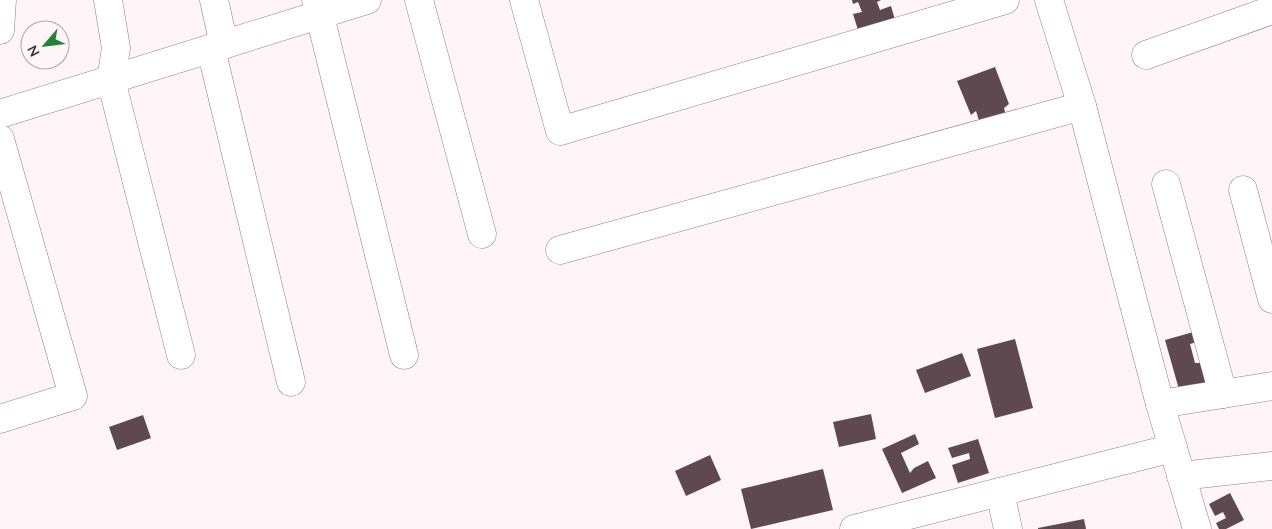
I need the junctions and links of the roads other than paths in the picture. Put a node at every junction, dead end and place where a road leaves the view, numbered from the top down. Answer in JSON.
{"nodes":[{"id":1,"x":2,"y":0,"type":"edge"},
{"id":2,"x":108,"y":0,"type":"edge"},
{"id":3,"x":214,"y":0,"type":"edge"},
{"id":4,"x":367,"y":0,"type":"edge"},
{"id":5,"x":419,"y":0,"type":"edge"},
{"id":6,"x":524,"y":0,"type":"edge"},
{"id":7,"x":1005,"y":0,"type":"edge"},
{"id":8,"x":1049,"y":0,"type":"edge"},
{"id":9,"x":318,"y":7,"type":"edge"},
{"id":10,"x":1272,"y":10,"type":"edge"},
{"id":11,"x":0,"y":30,"type":"edge"},
{"id":12,"x":218,"y":47,"type":"junction"},
{"id":13,"x":1146,"y":55,"type":"dead end"},
{"id":14,"x":111,"y":80,"type":"junction"},
{"id":15,"x":1082,"y":106,"type":"junction"},
{"id":16,"x":0,"y":114,"type":"edge"},
{"id":17,"x":0,"y":139,"type":"edge"},
{"id":18,"x":1166,"y":184,"type":"dead end"},
{"id":19,"x":1243,"y":190,"type":"dead end"},
{"id":20,"x":482,"y":234,"type":"dead end"},
{"id":21,"x":560,"y":250,"type":"dead end"},
{"id":22,"x":1272,"y":299,"type":"edge"},
{"id":23,"x":181,"y":355,"type":"dead end"},
{"id":24,"x":404,"y":356,"type":"dead end"},
{"id":25,"x":291,"y":382,"type":"dead end"},
{"id":26,"x":1272,"y":386,"type":"edge"},
{"id":27,"x":1223,"y":394,"type":"junction"},
{"id":28,"x":1160,"y":404,"type":"junction"},
{"id":29,"x":0,"y":419,"type":"edge"},
{"id":30,"x":1173,"y":448,"type":"junction"},
{"id":31,"x":1272,"y":466,"type":"edge"},
{"id":32,"x":1182,"y":476,"type":"junction"},
{"id":33,"x":1000,"y":492,"type":"junction"},
{"id":34,"x":854,"y":529,"type":"edge"},
{"id":35,"x":1008,"y":529,"type":"edge"},
{"id":36,"x":1197,"y":529,"type":"edge"}],
"edges":[{"from":1,"to":11,"type":"street"},
{"from":2,"to":14,"type":"street"},
{"from":3,"to":12,"type":"street"},
{"from":4,"to":9,"type":"street"},
{"from":5,"to":20,"type":"street"},
{"from":6,"to":7,"type":"street"},
{"from":8,"to":15,"type":"street"},
{"from":9,"to":12,"type":"street"},
{"from":9,"to":24,"type":"street"},
{"from":10,"to":13,"type":"street"},
{"from":12,"to":14,"type":"street"},
{"from":12,"to":25,"type":"street"},
{"from":14,"to":16,"type":"street"},
{"from":14,"to":23,"type":"street"},
{"from":15,"to":21,"type":"street"},
{"from":15,"to":28,"type":"street"},
{"from":17,"to":29,"type":"street"},
{"from":18,"to":27,"type":"street"},
{"from":19,"to":22,"type":"street"},
{"from":26,"to":27,"type":"street"},
{"from":27,"to":28,"type":"street"},
{"from":28,"to":30,"type":"street"},
{"from":30,"to":32,"type":"street"},
{"from":30,"to":33,"type":"street"},
{"from":31,"to":32,"type":"street"},
{"from":32,"to":36,"type":"street"},
{"from":33,"to":34,"type":"street"},
{"from":33,"to":35,"type":"street"}]}
